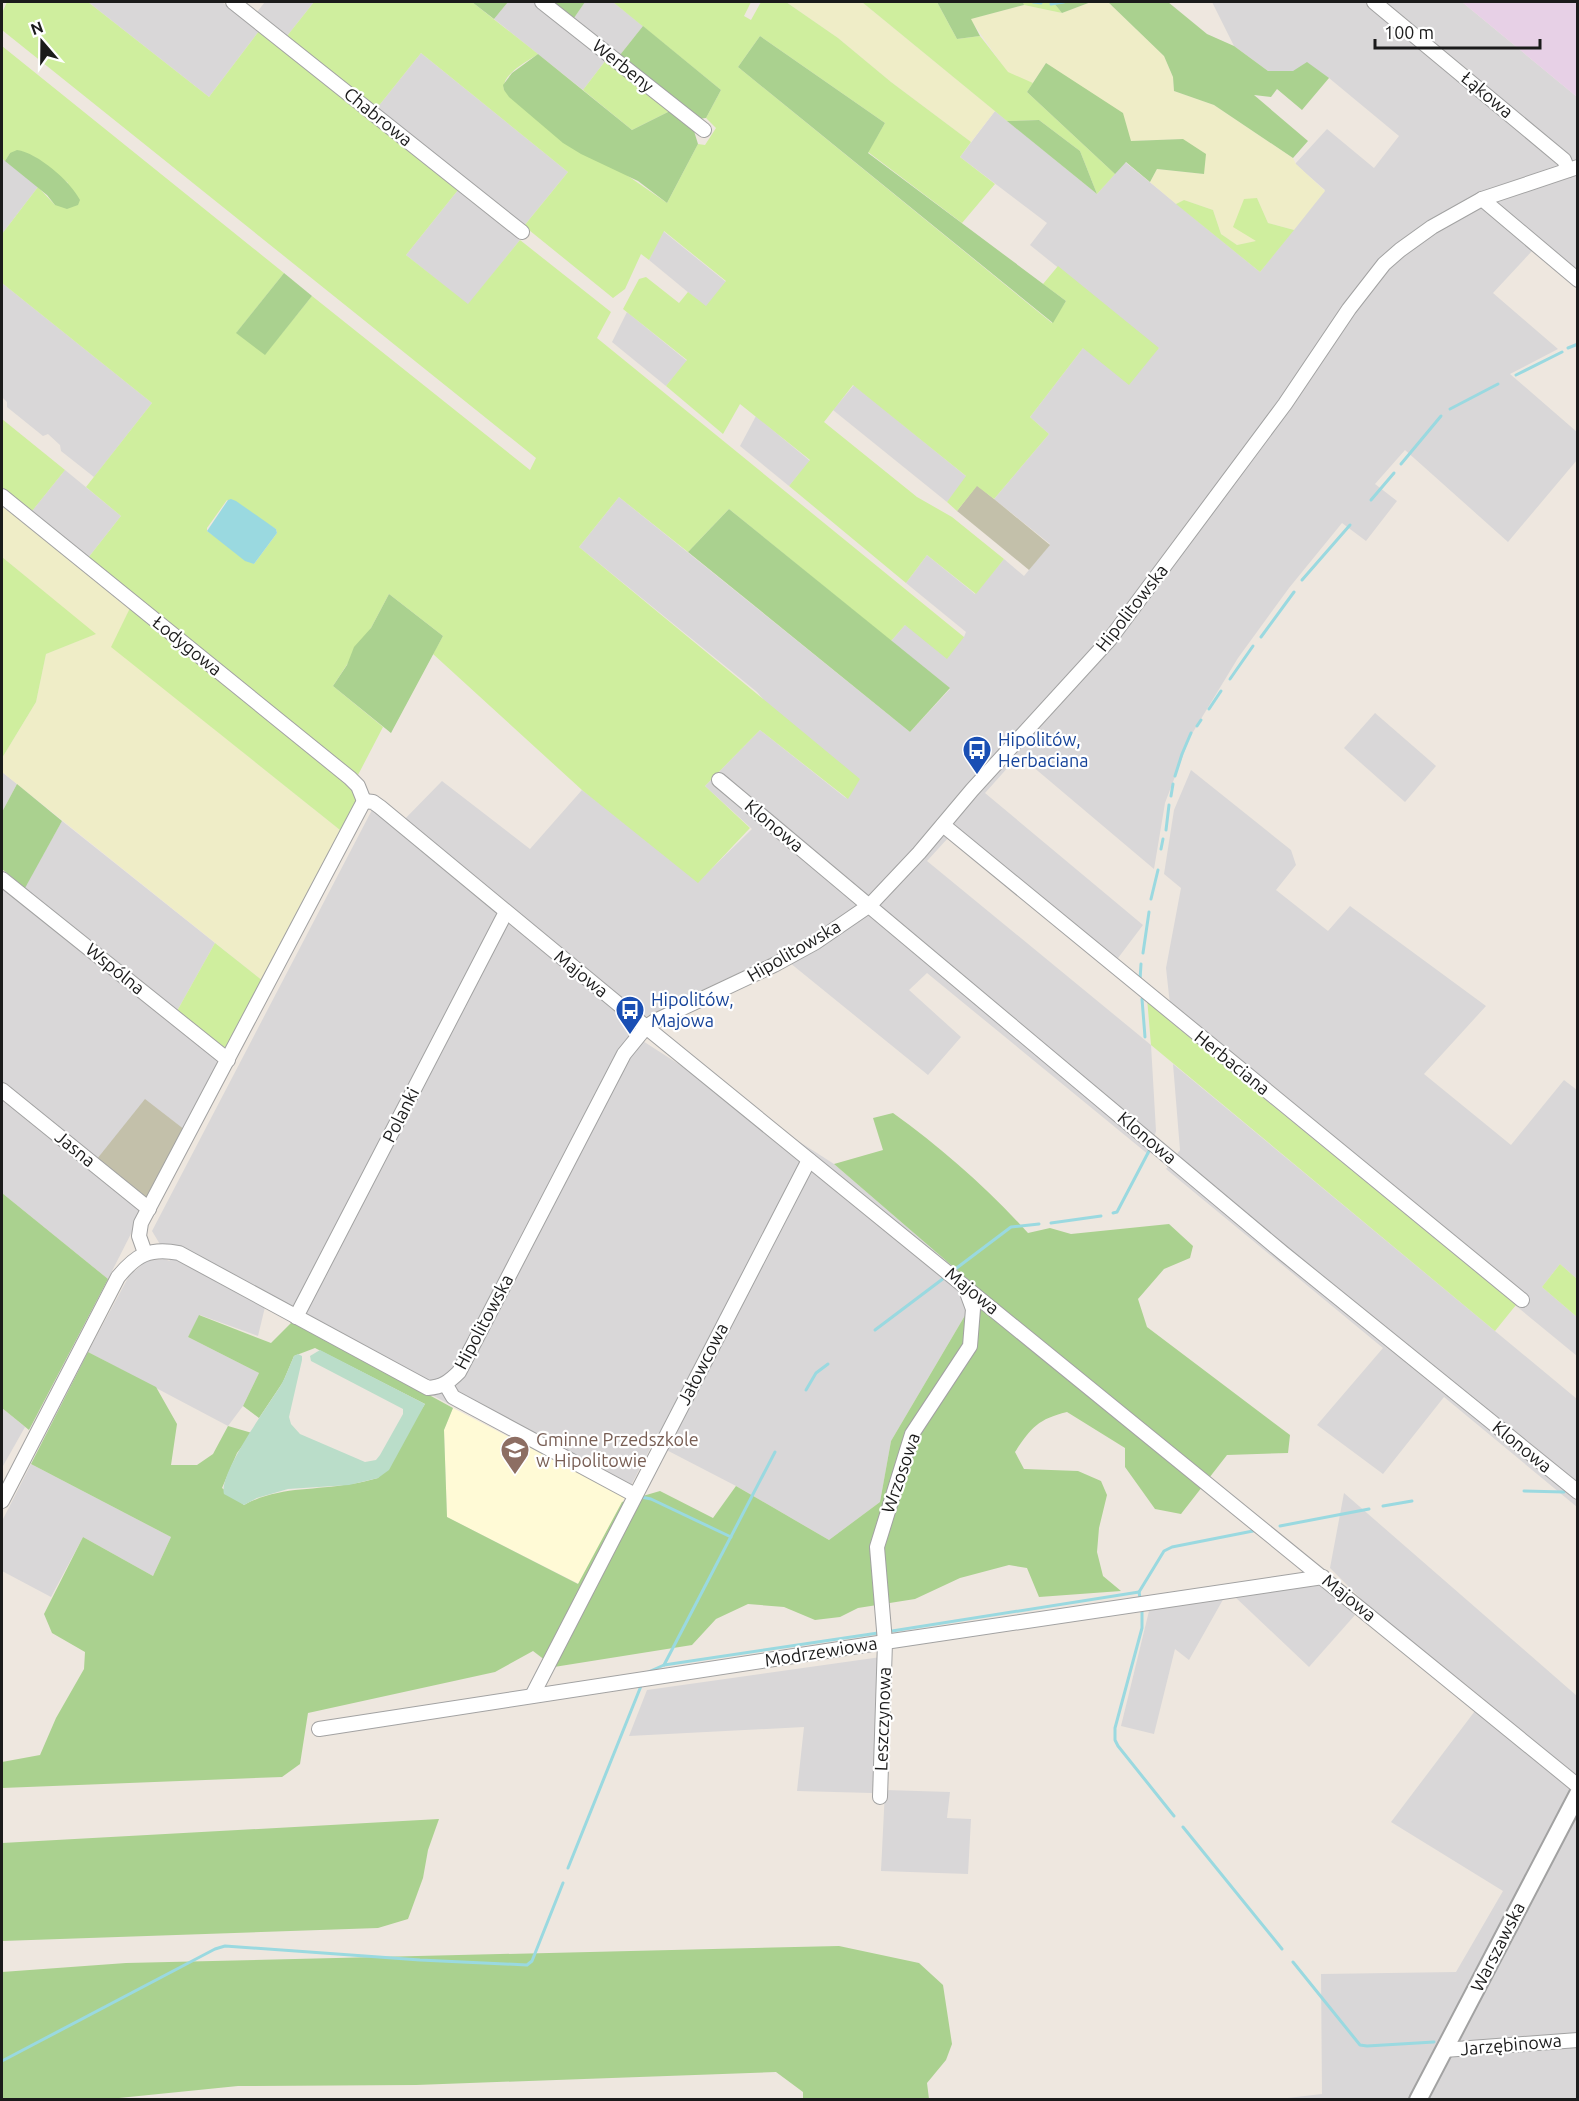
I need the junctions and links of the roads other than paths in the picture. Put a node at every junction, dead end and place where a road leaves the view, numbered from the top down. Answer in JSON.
{"nodes":[{"id":1,"x":233,"y":2,"type":"edge"},
{"id":2,"x":542,"y":2,"type":"edge"},
{"id":3,"x":1374,"y":2,"type":"edge"},
{"id":4,"x":704,"y":130,"type":"dead end"},
{"id":5,"x":1573,"y":168,"type":"edge"},
{"id":6,"x":1482,"y":199,"type":"junction"},
{"id":7,"x":522,"y":232,"type":"dead end"},
{"id":8,"x":1578,"y":280,"type":"edge"},
{"id":9,"x":2,"y":496,"type":"edge"},
{"id":10,"x":719,"y":780,"type":"dead end"},
{"id":11,"x":364,"y":801,"type":"junction"},
{"id":12,"x":943,"y":825,"type":"junction"},
{"id":13,"x":2,"y":879,"type":"edge"},
{"id":14,"x":870,"y":905,"type":"junction"},
{"id":15,"x":506,"y":912,"type":"junction"},
{"id":16,"x":646,"y":1027,"type":"junction"},
{"id":17,"x":228,"y":1060,"type":"junction"},
{"id":18,"x":2,"y":1090,"type":"edge"},
{"id":19,"x":809,"y":1160,"type":"junction"},
{"id":20,"x":149,"y":1209,"type":"junction"},
{"id":21,"x":146,"y":1253,"type":"junction"},
{"id":22,"x":964,"y":1285,"type":"junction"},
{"id":23,"x":1522,"y":1300,"type":"dead end"},
{"id":24,"x":296,"y":1317,"type":"junction"},
{"id":25,"x":446,"y":1385,"type":"junction"},
{"id":26,"x":7,"y":1475,"type":"edge"},
{"id":27,"x":1578,"y":1492,"type":"edge"},
{"id":28,"x":636,"y":1495,"type":"junction"},
{"id":29,"x":2,"y":1501,"type":"edge"},
{"id":30,"x":1323,"y":1577,"type":"junction"},
{"id":31,"x":885,"y":1642,"type":"junction"},
{"id":32,"x":532,"y":1696,"type":"junction"},
{"id":33,"x":319,"y":1729,"type":"dead end"},
{"id":34,"x":1578,"y":1786,"type":"edge"},
{"id":35,"x":1578,"y":1794,"type":"edge"},
{"id":36,"x":880,"y":1797,"type":"dead end"},
{"id":37,"x":1578,"y":2040,"type":"edge"},
{"id":38,"x":1444,"y":2050,"type":"junction"},
{"id":39,"x":1418,"y":2100,"type":"edge"}],
"edges":[{"from":1,"to":7,"type":"street","name":"Chabrowa"},
{"from":2,"to":4,"type":"street","name":"Werbeny"},
{"from":3,"to":5,"type":"street","name":"Łąkowa"},
{"from":5,"to":6,"type":"street","name":"Hipolitowska"},
{"from":6,"to":8,"type":"street"},
{"from":6,"to":12,"type":"street","name":"Hipolitowska"},
{"from":9,"to":11,"type":"street","name":"Łodygowa"},
{"from":10,"to":14,"type":"street","name":"Klonowa"},
{"from":11,"to":15,"type":"street","name":"Majowa"},
{"from":11,"to":17,"type":"street"},
{"from":12,"to":14,"type":"street","name":"Hipolitowska"},
{"from":12,"to":23,"type":"street","name":"Herbaciana"},
{"from":13,"to":17,"type":"street","name":"Wspólna"},
{"from":14,"to":16,"type":"street","name":"Hipolitowska"},
{"from":14,"to":27,"type":"street","name":"Klonowa"},
{"from":15,"to":16,"type":"street","name":"Majowa"},
{"from":15,"to":24,"type":"street","name":"Polanki"},
{"from":16,"to":19,"type":"street","name":"Majowa"},
{"from":16,"to":25,"type":"street","name":"Hipolitowska"},
{"from":17,"to":20,"type":"street"},
{"from":18,"to":20,"type":"street","name":"Jasna"},
{"from":19,"to":22,"type":"street","name":"Majowa"},
{"from":19,"to":28,"type":"street","name":"Jałowcowa"},
{"from":20,"to":21,"type":"street"},
{"from":21,"to":24,"type":"street","name":"Hipolitowska"},
{"from":21,"to":26,"type":"street"},
{"from":22,"to":30,"type":"street","name":"Majowa"},
{"from":22,"to":31,"type":"street","name":"Wrzosowa"},
{"from":24,"to":25,"type":"street","name":"Hipolitowska"},
{"from":25,"to":28,"type":"street"},
{"from":26,"to":29,"type":"street"},
{"from":28,"to":32,"type":"street","name":"Jałowcowa"},
{"from":30,"to":31,"type":"street","name":"Modrzewiowa"},
{"from":30,"to":34,"type":"street","name":"Majowa"},
{"from":31,"to":32,"type":"street","name":"Modrzewiowa"},
{"from":31,"to":36,"type":"street","name":"Leszczynowa"},
{"from":32,"to":33,"type":"street","name":"Modrzewiowa"},
{"from":35,"to":38,"type":"street","name":"Warszawska"},
{"from":37,"to":38,"type":"street","name":"Jarzębinowa"},
{"from":38,"to":39,"type":"street","name":"Warszawska"}]}
